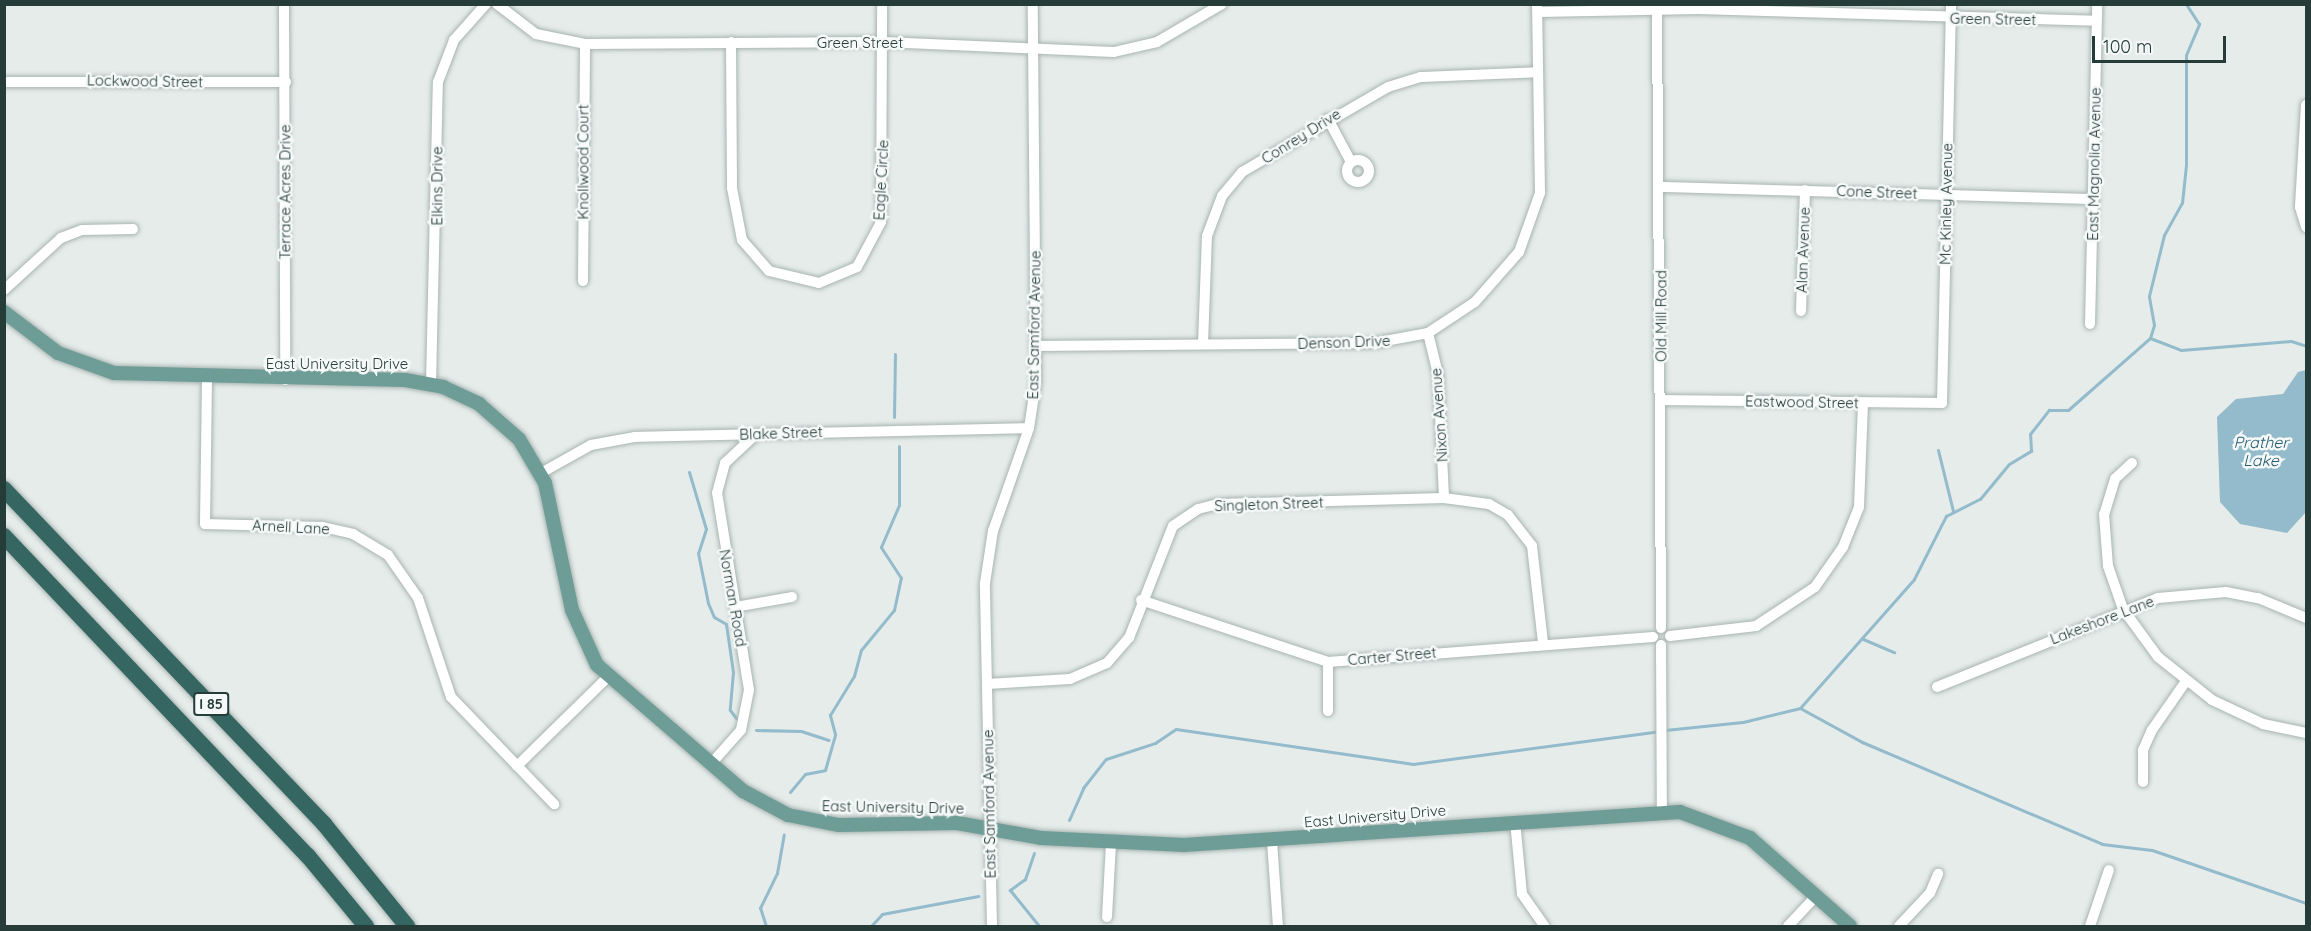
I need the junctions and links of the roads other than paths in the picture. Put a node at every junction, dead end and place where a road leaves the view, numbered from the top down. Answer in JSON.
{"nodes":[{"id":1,"x":284,"y":4,"type":"edge"},
{"id":2,"x":486,"y":4,"type":"edge"},
{"id":3,"x":497,"y":4,"type":"edge"},
{"id":4,"x":882,"y":4,"type":"edge"},
{"id":5,"x":1033,"y":4,"type":"edge"},
{"id":6,"x":1222,"y":4,"type":"edge"},
{"id":7,"x":1951,"y":4,"type":"edge"},
{"id":8,"x":2097,"y":4,"type":"edge"},
{"id":9,"x":1657,"y":7,"type":"edge"},
{"id":10,"x":1537,"y":8,"type":"edge"},
{"id":11,"x":1950,"y":19,"type":"junction"},
{"id":12,"x":2096,"y":21,"type":"junction"},
{"id":13,"x":731,"y":42,"type":"junction"},
{"id":14,"x":883,"y":42,"type":"junction"},
{"id":15,"x":585,"y":44,"type":"junction"},
{"id":16,"x":1034,"y":52,"type":"junction"},
{"id":17,"x":1538,"y":72,"type":"junction"},
{"id":18,"x":4,"y":82,"type":"edge"},
{"id":19,"x":286,"y":82,"type":"junction"},
{"id":20,"x":2307,"y":105,"type":"edge"},
{"id":21,"x":1329,"y":119,"type":"junction"},
{"id":22,"x":1351,"y":162,"type":"dead end"},
{"id":23,"x":1661,"y":187,"type":"junction"},
{"id":24,"x":1805,"y":190,"type":"junction"},
{"id":25,"x":1947,"y":194,"type":"junction"},
{"id":26,"x":2094,"y":199,"type":"junction"},
{"id":27,"x":2307,"y":227,"type":"edge"},
{"id":28,"x":133,"y":228,"type":"dead end"},
{"id":29,"x":583,"y":281,"type":"dead end"},
{"id":30,"x":4,"y":290,"type":"edge"},
{"id":31,"x":1801,"y":311,"type":"dead end"},
{"id":32,"x":4,"y":312,"type":"edge"},
{"id":33,"x":2091,"y":324,"type":"dead end"},
{"id":34,"x":1428,"y":333,"type":"junction"},
{"id":35,"x":1203,"y":344,"type":"junction"},
{"id":36,"x":1036,"y":346,"type":"junction"},
{"id":37,"x":207,"y":380,"type":"junction"},
{"id":38,"x":285,"y":380,"type":"junction"},
{"id":39,"x":431,"y":384,"type":"junction"},
{"id":40,"x":1661,"y":400,"type":"junction"},
{"id":41,"x":1863,"y":403,"type":"junction"},
{"id":42,"x":1942,"y":403,"type":"joint"},
{"id":43,"x":1029,"y":428,"type":"junction"},
{"id":44,"x":755,"y":435,"type":"junction"},
{"id":45,"x":2132,"y":464,"type":"dead end"},
{"id":46,"x":541,"y":473,"type":"junction"},
{"id":47,"x":4,"y":489,"type":"edge"},
{"id":48,"x":1444,"y":498,"type":"junction"},
{"id":49,"x":4,"y":536,"type":"edge"},
{"id":50,"x":792,"y":597,"type":"dead end"},
{"id":51,"x":1141,"y":600,"type":"junction"},
{"id":52,"x":735,"y":607,"type":"junction"},
{"id":53,"x":2123,"y":609,"type":"junction"},
{"id":54,"x":2307,"y":618,"type":"edge"},
{"id":55,"x":1661,"y":628,"type":"junction"},
{"id":56,"x":1670,"y":636,"type":"junction"},
{"id":57,"x":1657,"y":641,"type":"junction"},
{"id":58,"x":1543,"y":643,"type":"junction"},
{"id":59,"x":1329,"y":662,"type":"junction"},
{"id":60,"x":608,"y":678,"type":"junction"},
{"id":61,"x":2186,"y":681,"type":"junction"},
{"id":62,"x":987,"y":684,"type":"junction"},
{"id":63,"x":1937,"y":687,"type":"dead end"},
{"id":64,"x":1328,"y":711,"type":"dead end"},
{"id":65,"x":2307,"y":734,"type":"edge"},
{"id":66,"x":711,"y":764,"type":"junction"},
{"id":67,"x":517,"y":766,"type":"junction"},
{"id":68,"x":2143,"y":782,"type":"dead end"},
{"id":69,"x":554,"y":804,"type":"dead end"},
{"id":70,"x":1662,"y":811,"type":"junction"},
{"id":71,"x":1515,"y":821,"type":"junction"},
{"id":72,"x":988,"y":827,"type":"junction"},
{"id":73,"x":1272,"y":841,"type":"junction"},
{"id":74,"x":1111,"y":843,"type":"junction"},
{"id":75,"x":2109,"y":870,"type":"dead end"},
{"id":76,"x":1938,"y":874,"type":"dead end"},
{"id":77,"x":1817,"y":895,"type":"junction"},
{"id":78,"x":1107,"y":918,"type":"dead end"},
{"id":79,"x":366,"y":927,"type":"edge"},
{"id":80,"x":407,"y":927,"type":"edge"},
{"id":81,"x":992,"y":927,"type":"edge"},
{"id":82,"x":1278,"y":927,"type":"edge"},
{"id":83,"x":1544,"y":927,"type":"edge"},
{"id":84,"x":1788,"y":927,"type":"edge"},
{"id":85,"x":1850,"y":927,"type":"edge"},
{"id":86,"x":1899,"y":927,"type":"edge"},
{"id":87,"x":2090,"y":927,"type":"edge"}],
"edges":[{"from":1,"to":19,"type":"street","name":"Terrace Acres Drive"},
{"from":2,"to":39,"type":"street","name":"Elkins Drive"},
{"from":3,"to":15,"type":"street","name":"Green Street"},
{"from":4,"to":14,"type":"street","name":"Eagle Circle"},
{"from":5,"to":16,"type":"street","name":"East Samford Avenue"},
{"from":6,"to":16,"type":"street","name":"Green Street"},
{"from":7,"to":11,"type":"street","name":"Mc Kinley Avenue"},
{"from":8,"to":12,"type":"street","name":"East Magnolia Avenue"},
{"from":9,"to":10,"type":"street","name":"Green Street"},
{"from":9,"to":11,"type":"street","name":"Green Street"},
{"from":9,"to":23,"type":"street","name":"Old Mill Road"},
{"from":10,"to":17,"type":"street","name":"Denson Drive"},
{"from":11,"to":12,"type":"street","name":"Green Street"},
{"from":11,"to":25,"type":"street","name":"Mc Kinley Avenue"},
{"from":12,"to":26,"type":"street","name":"East Magnolia Avenue"},
{"from":13,"to":14,"type":"street","name":"Green Street"},
{"from":13,"to":14,"type":"street","name":"Eagle Circle"},
{"from":13,"to":15,"type":"street","name":"Green Street"},
{"from":14,"to":16,"type":"street","name":"Green Street"},
{"from":15,"to":29,"type":"street","name":"Knollwood Court"},
{"from":16,"to":36,"type":"street","name":"East Samford Avenue"},
{"from":17,"to":21,"type":"street","name":"Conrey Drive"},
{"from":17,"to":34,"type":"street","name":"Denson Drive"},
{"from":18,"to":19,"type":"street","name":"Lockwood Street"},
{"from":19,"to":38,"type":"street","name":"Terrace Acres Drive"},
{"from":20,"to":27,"type":"street"},
{"from":21,"to":22,"type":"street"},
{"from":21,"to":35,"type":"street","name":"Conrey Drive"},
{"from":23,"to":24,"type":"street","name":"Cone Street"},
{"from":23,"to":40,"type":"street","name":"Old Mill Road"},
{"from":24,"to":25,"type":"street","name":"Cone Street"},
{"from":24,"to":31,"type":"street","name":"Alan Avenue"},
{"from":25,"to":26,"type":"street","name":"Cone Street"},
{"from":25,"to":42,"type":"street","name":"Mc Kinley Avenue"},
{"from":26,"to":33,"type":"street","name":"East Magnolia Avenue"},
{"from":28,"to":30,"type":"street"},
{"from":32,"to":37,"type":"main road","name":"East University Drive"},
{"from":34,"to":35,"type":"street","name":"Denson Drive"},
{"from":34,"to":48,"type":"street","name":"Nixon Avenue"},
{"from":35,"to":36,"type":"street","name":"Denson Drive"},
{"from":36,"to":43,"type":"street","name":"East Samford Avenue"},
{"from":37,"to":38,"type":"main road","name":"East University Drive"},
{"from":37,"to":67,"type":"street","name":"Arnell Lane"},
{"from":38,"to":39,"type":"main road","name":"East University Drive"},
{"from":39,"to":46,"type":"main road","name":"East University Drive"},
{"from":40,"to":41,"type":"street","name":"Eastwood Street"},
{"from":40,"to":55,"type":"street","name":"Old Mill Road"},
{"from":41,"to":42,"type":"street","name":"Eastwood Street"},
{"from":41,"to":56,"type":"street"},
{"from":43,"to":44,"type":"street","name":"Blake Street"},
{"from":43,"to":62,"type":"street","name":"East Samford Avenue"},
{"from":44,"to":46,"type":"street","name":"Blake Street"},
{"from":44,"to":52,"type":"street","name":"Norman Road"},
{"from":45,"to":53,"type":"street"},
{"from":46,"to":60,"type":"main road","name":"East University Drive"},
{"from":47,"to":80,"type":"highway","number":"I 85"},
{"from":48,"to":51,"type":"street","name":"Singleton Street"},
{"from":48,"to":58,"type":"street","name":"Singleton Street"},
{"from":49,"to":79,"type":"highway","number":"I 85"},
{"from":50,"to":52,"type":"street"},
{"from":51,"to":59,"type":"street","name":"Carter Street"},
{"from":51,"to":62,"type":"street","name":"Singleton Street"},
{"from":52,"to":66,"type":"street","name":"Norman Road"},
{"from":53,"to":54,"type":"street","name":"Lakeshore Lane"},
{"from":53,"to":61,"type":"street"},
{"from":53,"to":63,"type":"street","name":"Lakeshore Lane"},
{"from":55,"to":56,"type":"street"},
{"from":55,"to":57,"type":"street"},
{"from":56,"to":57,"type":"street"},
{"from":57,"to":58,"type":"street","name":"Carter Street"},
{"from":57,"to":70,"type":"street"},
{"from":58,"to":59,"type":"street","name":"Carter Street"},
{"from":59,"to":64,"type":"street"},
{"from":60,"to":66,"type":"main road","name":"East University Drive"},
{"from":60,"to":67,"type":"street"},
{"from":61,"to":65,"type":"street"},
{"from":61,"to":68,"type":"street"},
{"from":62,"to":72,"type":"street","name":"East Samford Avenue"},
{"from":66,"to":72,"type":"main road","name":"East University Drive"},
{"from":67,"to":69,"type":"street","name":"Arnell Lane"},
{"from":70,"to":71,"type":"main road","name":"East University Drive"},
{"from":70,"to":77,"type":"main road","name":"East University Drive"},
{"from":71,"to":73,"type":"main road","name":"East University Drive"},
{"from":71,"to":83,"type":"street"},
{"from":72,"to":74,"type":"main road","name":"East University Drive"},
{"from":72,"to":81,"type":"street","name":"East Samford Avenue"},
{"from":73,"to":74,"type":"main road","name":"East University Drive"},
{"from":73,"to":82,"type":"street"},
{"from":74,"to":78,"type":"street"},
{"from":75,"to":87,"type":"street"},
{"from":76,"to":86,"type":"street"},
{"from":77,"to":84,"type":"street"},
{"from":77,"to":85,"type":"main road","name":"East University Drive"}]}
